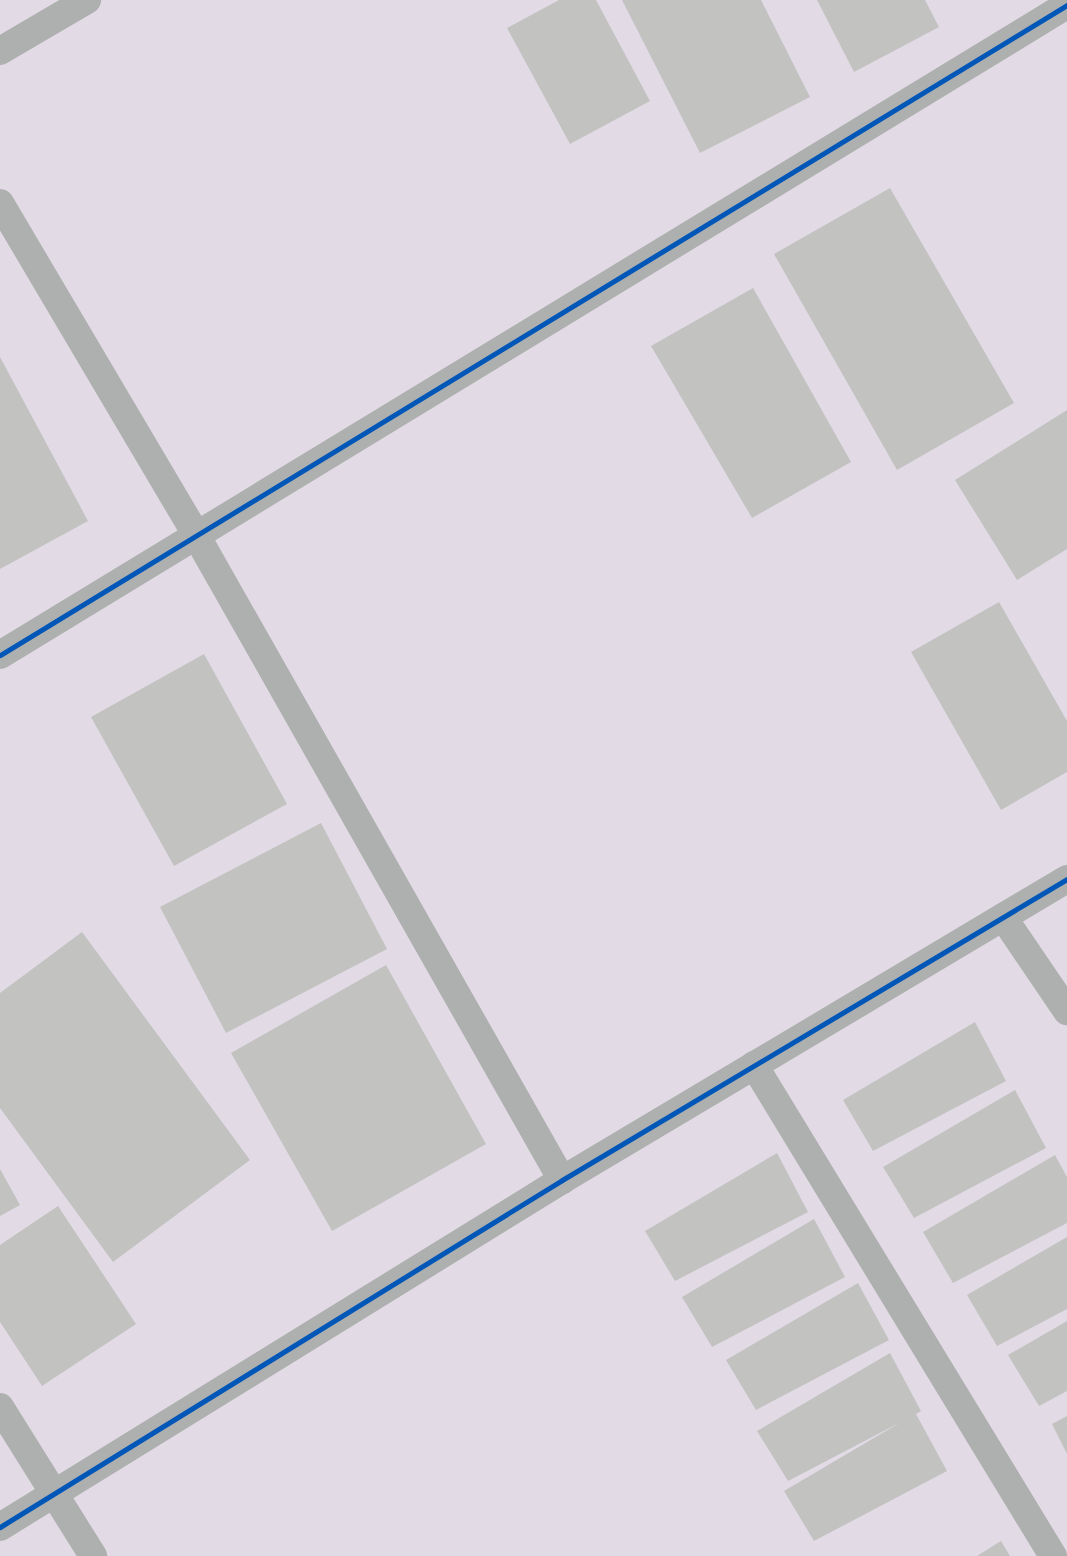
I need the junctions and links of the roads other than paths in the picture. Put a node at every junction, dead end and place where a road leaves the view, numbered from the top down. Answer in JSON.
{"nodes":[{"id":1,"x":87,"y":0,"type":"edge"},
{"id":2,"x":1067,"y":5,"type":"edge"},
{"id":3,"x":0,"y":51,"type":"edge"},
{"id":4,"x":0,"y":203,"type":"edge"},
{"id":5,"x":196,"y":535,"type":"junction"},
{"id":6,"x":0,"y":655,"type":"edge"},
{"id":7,"x":1067,"y":879,"type":"edge"},
{"id":8,"x":1003,"y":918,"type":"junction"},
{"id":9,"x":1067,"y":1011,"type":"edge"},
{"id":10,"x":754,"y":1065,"type":"junction"},
{"id":11,"x":562,"y":1180,"type":"junction"},
{"id":12,"x":0,"y":1407,"type":"edge"},
{"id":13,"x":54,"y":1494,"type":"junction"},
{"id":14,"x":0,"y":1527,"type":"edge"},
{"id":15,"x":93,"y":1556,"type":"edge"},
{"id":16,"x":1054,"y":1556,"type":"edge"}],
"edges":[{"from":1,"to":3,"type":"street"},
{"from":2,"to":5,"type":"street"},
{"from":4,"to":5,"type":"street"},
{"from":5,"to":6,"type":"street"},
{"from":5,"to":11,"type":"street"},
{"from":7,"to":8,"type":"street"},
{"from":8,"to":9,"type":"street"},
{"from":8,"to":10,"type":"street"},
{"from":10,"to":11,"type":"street"},
{"from":10,"to":16,"type":"street"},
{"from":11,"to":13,"type":"street"},
{"from":12,"to":13,"type":"street"},
{"from":13,"to":14,"type":"street"},
{"from":13,"to":15,"type":"street"}]}
